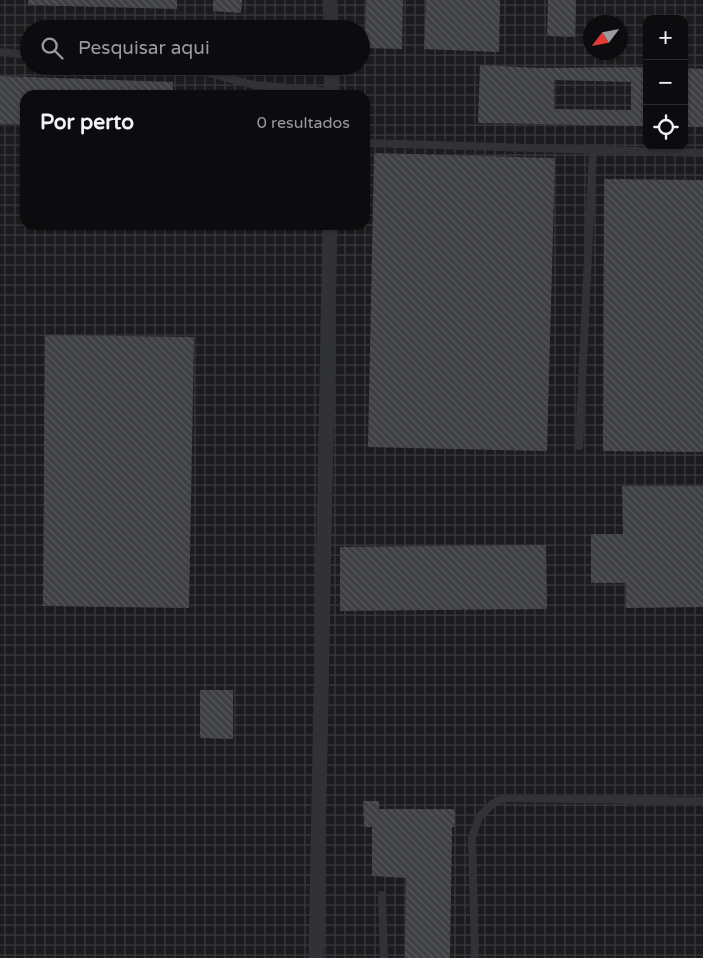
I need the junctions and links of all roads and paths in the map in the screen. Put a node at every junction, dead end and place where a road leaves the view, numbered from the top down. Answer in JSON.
{"nodes":[{"id":1,"x":330,"y":0,"type":"edge"},
{"id":2,"x":331,"y":20,"type":"edge"},
{"id":3,"x":0,"y":52,"type":"edge"},
{"id":4,"x":20,"y":54,"type":"edge"},
{"id":5,"x":216,"y":75,"type":"edge"},
{"id":6,"x":332,"y":75,"type":"edge"},
{"id":7,"x":303,"y":90,"type":"edge"},
{"id":8,"x":332,"y":90,"type":"edge"},
{"id":9,"x":370,"y":143,"type":"edge"},
{"id":10,"x":593,"y":150,"type":"junction"},
{"id":11,"x":703,"y":153,"type":"edge"},
{"id":12,"x":330,"y":230,"type":"edge"},
{"id":13,"x":579,"y":446,"type":"dead end"},
{"id":14,"x":703,"y":801,"type":"edge"},
{"id":15,"x":382,"y":895,"type":"dead end"},
{"id":16,"x":316,"y":958,"type":"edge"},
{"id":17,"x":384,"y":958,"type":"edge"},
{"id":18,"x":475,"y":958,"type":"edge"}],
"edges":[{"from":1,"to":2,"type":"street"},
{"from":3,"to":4,"type":"lane"},
{"from":5,"to":7,"type":"lane"},
{"from":6,"to":8,"type":"street"},
{"from":9,"to":10,"type":"lane"},
{"from":10,"to":11,"type":"lane"},
{"from":10,"to":13,"type":"lane"},
{"from":12,"to":16,"type":"street"},
{"from":14,"to":18,"type":"lane"},
{"from":15,"to":17,"type":"lane"}]}
